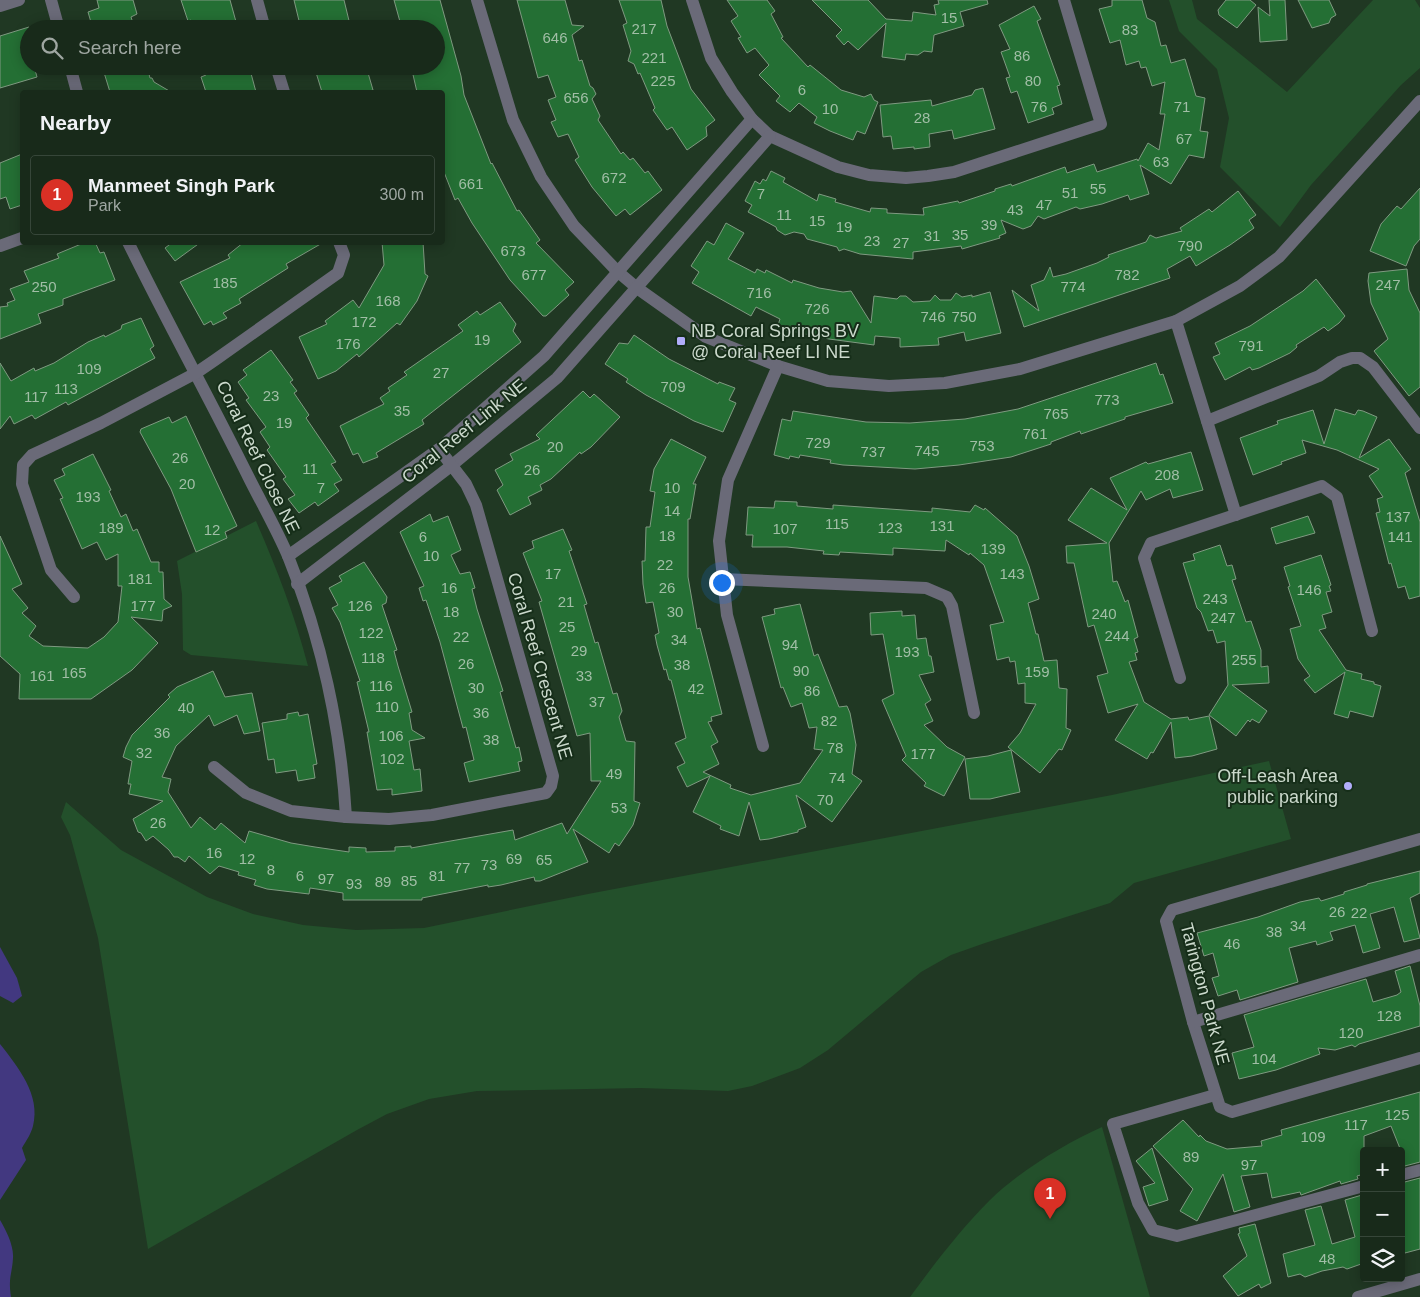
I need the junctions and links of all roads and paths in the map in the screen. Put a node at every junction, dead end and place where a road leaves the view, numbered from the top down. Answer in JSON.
{"nodes":[{"id":1,"x":19,"y":0,"type":"edge"},
{"id":2,"x":51,"y":0,"type":"edge"},
{"id":3,"x":257,"y":0,"type":"edge"},
{"id":4,"x":477,"y":0,"type":"edge"},
{"id":5,"x":692,"y":0,"type":"edge"},
{"id":6,"x":1064,"y":0,"type":"edge"},
{"id":7,"x":0,"y":6,"type":"edge"},
{"id":8,"x":57,"y":20,"type":"edge"},
{"id":9,"x":263,"y":20,"type":"edge"},
{"id":10,"x":72,"y":75,"type":"edge"},
{"id":11,"x":279,"y":75,"type":"edge"},
{"id":12,"x":76,"y":90,"type":"edge"},
{"id":13,"x":283,"y":90,"type":"edge"},
{"id":14,"x":1420,"y":101,"type":"edge"},
{"id":15,"x":752,"y":119,"type":"junction"},
{"id":16,"x":770,"y":136,"type":"junction"},
{"id":17,"x":20,"y":239,"type":"edge"},
{"id":18,"x":130,"y":245,"type":"edge"},
{"id":19,"x":340,"y":245,"type":"edge"},
{"id":20,"x":0,"y":246,"type":"edge"},
{"id":21,"x":617,"y":271,"type":"junction"},
{"id":22,"x":637,"y":288,"type":"junction"},
{"id":23,"x":1176,"y":321,"type":"junction"},
{"id":24,"x":778,"y":366,"type":"junction"},
{"id":25,"x":196,"y":373,"type":"junction"},
{"id":26,"x":1206,"y":421,"type":"junction"},
{"id":27,"x":1420,"y":428,"type":"edge"},
{"id":28,"x":439,"y":450,"type":"junction"},
{"id":29,"x":451,"y":466,"type":"junction"},
{"id":30,"x":1236,"y":515,"type":"junction"},
{"id":31,"x":288,"y":556,"type":"junction"},
{"id":32,"x":722,"y":579,"type":"junction"},
{"id":33,"x":297,"y":584,"type":"junction"},
{"id":34,"x":74,"y":597,"type":"dead end"},
{"id":35,"x":1372,"y":631,"type":"dead end"},
{"id":36,"x":1180,"y":678,"type":"dead end"},
{"id":37,"x":974,"y":713,"type":"dead end"},
{"id":38,"x":762,"y":746,"type":"dead end"},
{"id":39,"x":214,"y":767,"type":"dead end"},
{"id":40,"x":346,"y":817,"type":"junction"},
{"id":41,"x":1420,"y":839,"type":"edge"},
{"id":42,"x":1420,"y":955,"type":"edge"},
{"id":43,"x":1194,"y":1022,"type":"junction"},
{"id":44,"x":1420,"y":1058,"type":"edge"},
{"id":45,"x":1215,"y":1094,"type":"junction"},
{"id":46,"x":1420,"y":1170,"type":"edge"},
{"id":47,"x":1405,"y":1175,"type":"edge"},
{"id":48,"x":1360,"y":1187,"type":"edge"},
{"id":49,"x":1420,"y":1280,"type":"edge"},
{"id":50,"x":1358,"y":1297,"type":"edge"}],
"edges":[{"from":1,"to":7,"type":"street"},
{"from":2,"to":8,"type":"street"},
{"from":3,"to":9,"type":"street"},
{"from":4,"to":21,"type":"street"},
{"from":5,"to":15,"type":"street"},
{"from":6,"to":16,"type":"street"},
{"from":10,"to":12,"type":"street"},
{"from":11,"to":13,"type":"street"},
{"from":14,"to":23,"type":"street"},
{"from":15,"to":16,"type":"street"},
{"from":15,"to":21,"type":"street","name":"Coral Reef Link NE"},
{"from":16,"to":22,"type":"street","name":"Coral Reef Link NE"},
{"from":17,"to":20,"type":"street"},
{"from":18,"to":25,"type":"street","name":"Coral Reef Close NE"},
{"from":19,"to":25,"type":"street","name":"Coral Reef Close NE"},
{"from":21,"to":22,"type":"street"},
{"from":21,"to":28,"type":"street","name":"Coral Reef Link NE"},
{"from":22,"to":24,"type":"street"},
{"from":22,"to":29,"type":"street","name":"Coral Reef Link NE"},
{"from":23,"to":24,"type":"street"},
{"from":23,"to":26,"type":"street"},
{"from":24,"to":32,"type":"street"},
{"from":25,"to":31,"type":"street","name":"Coral Reef Close NE"},
{"from":25,"to":34,"type":"street"},
{"from":26,"to":27,"type":"street"},
{"from":26,"to":30,"type":"street"},
{"from":28,"to":29,"type":"street","name":"Coral Reef Crescent NE"},
{"from":28,"to":31,"type":"street","name":"Coral Reef Link NE"},
{"from":29,"to":33,"type":"street","name":"Coral Reef Link NE"},
{"from":29,"to":40,"type":"street","name":"Coral Reef Crescent NE"},
{"from":30,"to":35,"type":"street"},
{"from":30,"to":36,"type":"street"},
{"from":31,"to":33,"type":"street"},
{"from":32,"to":37,"type":"street"},
{"from":32,"to":38,"type":"street"},
{"from":33,"to":40,"type":"street"},
{"from":39,"to":40,"type":"street","name":"Coral Reef Crescent NE"},
{"from":41,"to":43,"type":"street","name":"Tarington Park NE"},
{"from":42,"to":43,"type":"street"},
{"from":43,"to":45,"type":"street","name":"Tarington Park NE"},
{"from":44,"to":45,"type":"street","name":"Tarington Park NE"},
{"from":45,"to":48,"type":"street"},
{"from":46,"to":47,"type":"street"},
{"from":49,"to":50,"type":"street"}]}
